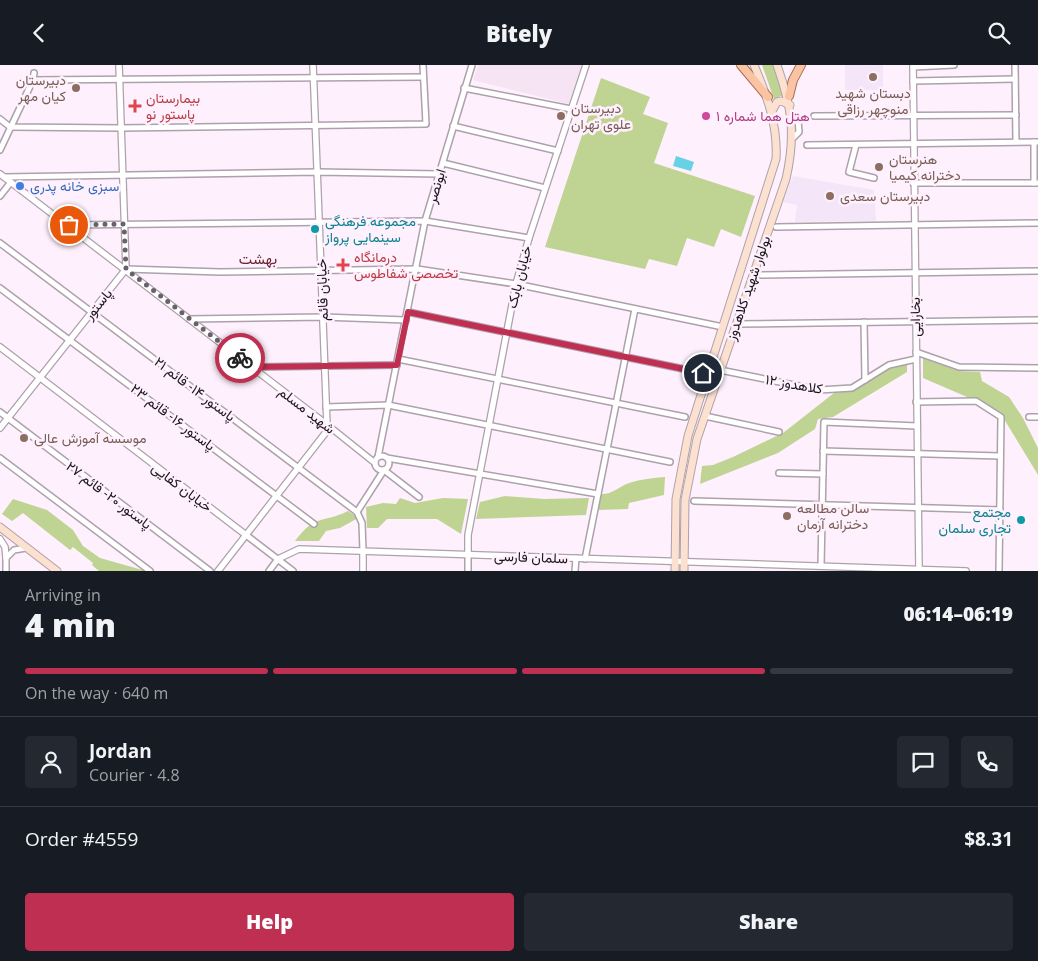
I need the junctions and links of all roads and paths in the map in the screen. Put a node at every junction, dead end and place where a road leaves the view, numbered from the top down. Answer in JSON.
{"nodes":[{"id":1,"x":119,"y":65,"type":"edge"},
{"id":2,"x":313,"y":65,"type":"edge"},
{"id":3,"x":423,"y":65,"type":"edge"},
{"id":4,"x":472,"y":65,"type":"edge"},
{"id":5,"x":586,"y":65,"type":"edge"},
{"id":6,"x":741,"y":65,"type":"edge"},
{"id":7,"x":754,"y":65,"type":"edge"},
{"id":8,"x":777,"y":65,"type":"edge"},
{"id":9,"x":801,"y":65,"type":"edge"},
{"id":10,"x":954,"y":65,"type":"edge"},
{"id":11,"x":1015,"y":65,"type":"edge"},
{"id":12,"x":912,"y":66,"type":"edge"},
{"id":13,"x":34,"y":73,"type":"dead end"},
{"id":14,"x":314,"y":77,"type":"junction"},
{"id":15,"x":423,"y":77,"type":"junction"},
{"id":16,"x":120,"y":79,"type":"junction"},
{"id":17,"x":1015,"y":79,"type":"junction"},
{"id":18,"x":33,"y":80,"type":"junction"},
{"id":19,"x":913,"y":81,"type":"junction"},
{"id":20,"x":464,"y":88,"type":"junction"},
{"id":21,"x":788,"y":96,"type":"junction"},
{"id":22,"x":768,"y":97,"type":"junction"},
{"id":23,"x":790,"y":105,"type":"junction"},
{"id":24,"x":571,"y":109,"type":"junction"},
{"id":25,"x":772,"y":111,"type":"junction"},
{"id":26,"x":1016,"y":115,"type":"junction"},
{"id":27,"x":814,"y":116,"type":"dead end"},
{"id":28,"x":913,"y":117,"type":"junction"},
{"id":29,"x":0,"y":119,"type":"edge"},
{"id":30,"x":316,"y":124,"type":"junction"},
{"id":31,"x":453,"y":126,"type":"junction"},
{"id":32,"x":10,"y":127,"type":"junction"},
{"id":33,"x":121,"y":128,"type":"junction"},
{"id":34,"x":1016,"y":142,"type":"junction"},
{"id":35,"x":1036,"y":142,"type":"edge"},
{"id":36,"x":913,"y":144,"type":"junction"},
{"id":37,"x":807,"y":145,"type":"dead end"},
{"id":38,"x":856,"y":145,"type":"junction"},
{"id":39,"x":0,"y":150,"type":"edge"},
{"id":40,"x":558,"y":151,"type":"junction"},
{"id":41,"x":443,"y":163,"type":"junction"},
{"id":42,"x":318,"y":172,"type":"junction"},
{"id":43,"x":439,"y":174,"type":"junction"},
{"id":44,"x":123,"y":175,"type":"junction"},
{"id":45,"x":2,"y":176,"type":"edge"},
{"id":46,"x":874,"y":179,"type":"dead end"},
{"id":47,"x":10,"y":182,"type":"junction"},
{"id":48,"x":913,"y":183,"type":"junction"},
{"id":49,"x":1036,"y":183,"type":"edge"},
{"id":50,"x":545,"y":188,"type":"junction"},
{"id":51,"x":0,"y":196,"type":"edge"},
{"id":52,"x":425,"y":221,"type":"junction"},
{"id":53,"x":319,"y":222,"type":"junction"},
{"id":54,"x":1038,"y":223,"type":"edge"},
{"id":55,"x":124,"y":224,"type":"junction"},
{"id":56,"x":914,"y":224,"type":"junction"},
{"id":57,"x":69,"y":225,"type":"junction"},
{"id":58,"x":776,"y":227,"type":"dead end"},
{"id":59,"x":529,"y":238,"type":"junction"},
{"id":60,"x":0,"y":243,"type":"edge"},
{"id":61,"x":126,"y":269,"type":"junction"},
{"id":62,"x":321,"y":269,"type":"junction"},
{"id":63,"x":417,"y":269,"type":"junction"},
{"id":64,"x":1038,"y":271,"type":"edge"},
{"id":65,"x":914,"y":272,"type":"junction"},
{"id":66,"x":761,"y":275,"type":"dead end"},
{"id":67,"x":516,"y":284,"type":"junction"},
{"id":68,"x":0,"y":288,"type":"edge"},
{"id":69,"x":635,"y":309,"type":"junction"},
{"id":70,"x":92,"y":311,"type":"junction"},
{"id":71,"x":408,"y":312,"type":"junction"},
{"id":72,"x":323,"y":317,"type":"junction"},
{"id":73,"x":188,"y":319,"type":"junction"},
{"id":74,"x":406,"y":320,"type":"junction"},
{"id":75,"x":1038,"y":320,"type":"edge"},
{"id":76,"x":915,"y":321,"type":"junction"},
{"id":77,"x":864,"y":322,"type":"junction"},
{"id":78,"x":736,"y":324,"type":"junction"},
{"id":79,"x":723,"y":327,"type":"junction"},
{"id":80,"x":506,"y":331,"type":"junction"},
{"id":81,"x":69,"y":340,"type":"junction"},
{"id":82,"x":0,"y":347,"type":"edge"},
{"id":83,"x":916,"y":351,"type":"junction"},
{"id":84,"x":626,"y":355,"type":"junction"},
{"id":85,"x":916,"y":359,"type":"junction"},
{"id":86,"x":397,"y":362,"type":"junction"},
{"id":87,"x":325,"y":365,"type":"junction"},
{"id":88,"x":252,"y":367,"type":"junction"},
{"id":89,"x":1038,"y":368,"type":"edge"},
{"id":90,"x":725,"y":371,"type":"dead end"},
{"id":91,"x":703,"y":373,"type":"dead end"},
{"id":92,"x":39,"y":378,"type":"junction"},
{"id":93,"x":498,"y":378,"type":"junction"},
{"id":94,"x":866,"y":380,"type":"junction"},
{"id":95,"x":916,"y":402,"type":"junction"},
{"id":96,"x":616,"y":403,"type":"junction"},
{"id":97,"x":388,"y":405,"type":"junction"},
{"id":98,"x":326,"y":407,"type":"junction"},
{"id":99,"x":0,"y":412,"type":"edge"},
{"id":100,"x":704,"y":415,"type":"junction"},
{"id":101,"x":685,"y":417,"type":"dead end"},
{"id":102,"x":1029,"y":417,"type":"dead end"},
{"id":103,"x":1038,"y":417,"type":"edge"},
{"id":104,"x":8,"y":418,"type":"junction"},
{"id":105,"x":489,"y":424,"type":"junction"},
{"id":106,"x":328,"y":426,"type":"junction"},
{"id":107,"x":917,"y":426,"type":"junction"},
{"id":108,"x":0,"y":428,"type":"edge"},
{"id":109,"x":779,"y":432,"type":"dead end"},
{"id":110,"x":607,"y":448,"type":"junction"},
{"id":111,"x":824,"y":451,"type":"junction"},
{"id":112,"x":917,"y":454,"type":"junction"},
{"id":113,"x":1000,"y":456,"type":"junction"},
{"id":114,"x":378,"y":457,"type":"junction"},
{"id":115,"x":387,"y":457,"type":"junction"},
{"id":116,"x":0,"y":458,"type":"edge"},
{"id":117,"x":670,"y":462,"type":"dead end"},
{"id":118,"x":375,"y":463,"type":"junction"},
{"id":119,"x":299,"y":467,"type":"junction"},
{"id":120,"x":384,"y":470,"type":"junction"},
{"id":121,"x":480,"y":473,"type":"junction"},
{"id":122,"x":779,"y":473,"type":"dead end"},
{"id":123,"x":823,"y":474,"type":"junction"},
{"id":124,"x":598,"y":494,"type":"junction"},
{"id":125,"x":277,"y":495,"type":"junction"},
{"id":126,"x":419,"y":497,"type":"dead end"},
{"id":127,"x":694,"y":501,"type":"dead end"},
{"id":128,"x":822,"y":504,"type":"junction"},
{"id":129,"x":918,"y":507,"type":"junction"},
{"id":130,"x":1000,"y":509,"type":"junction"},
{"id":131,"x":357,"y":512,"type":"junction"},
{"id":132,"x":314,"y":524,"type":"dead end"},
{"id":133,"x":0,"y":527,"type":"edge"},
{"id":134,"x":246,"y":535,"type":"junction"},
{"id":135,"x":0,"y":539,"type":"edge"},
{"id":136,"x":26,"y":548,"type":"junction"},
{"id":137,"x":363,"y":551,"type":"junction"},
{"id":138,"x":468,"y":555,"type":"junction"},
{"id":139,"x":6,"y":558,"type":"junction"},
{"id":140,"x":576,"y":558,"type":"junction"},
{"id":141,"x":278,"y":559,"type":"junction"},
{"id":142,"x":585,"y":559,"type":"junction"},
{"id":143,"x":676,"y":561,"type":"junction"},
{"id":144,"x":684,"y":562,"type":"junction"},
{"id":145,"x":821,"y":566,"type":"junction"},
{"id":146,"x":786,"y":568,"type":"edge"},
{"id":147,"x":919,"y":569,"type":"junction"},
{"id":148,"x":893,"y":570,"type":"edge"},
{"id":149,"x":6,"y":571,"type":"edge"},
{"id":150,"x":57,"y":571,"type":"edge"},
{"id":151,"x":150,"y":571,"type":"edge"},
{"id":152,"x":210,"y":571,"type":"edge"},
{"id":153,"x":218,"y":571,"type":"edge"},
{"id":154,"x":269,"y":571,"type":"edge"},
{"id":155,"x":293,"y":571,"type":"edge"},
{"id":156,"x":363,"y":571,"type":"edge"},
{"id":157,"x":468,"y":571,"type":"edge"},
{"id":158,"x":576,"y":571,"type":"edge"},
{"id":159,"x":675,"y":571,"type":"edge"},
{"id":160,"x":684,"y":571,"type":"edge"},
{"id":161,"x":966,"y":571,"type":"edge"},
{"id":162,"x":999,"y":571,"type":"edge"}],
"edges":[{"from":1,"to":16,"type":"street"},
{"from":2,"to":14,"type":"street","name":"خیابان قائم"},
{"from":3,"to":15,"type":"street"},
{"from":4,"to":20,"type":"street","name":"ابونصر"},
{"from":5,"to":24,"type":"street","name":"خیابان بابک"},
{"from":6,"to":22,"type":"main road"},
{"from":7,"to":22,"type":"main road","name":"بولوار شهید کلاهدوز"},
{"from":8,"to":21,"type":"main road","name":"بولوار شهید کلاهدوز"},
{"from":9,"to":21,"type":"main road"},
{"from":10,"to":12,"type":"street"},
{"from":11,"to":17,"type":"street"},
{"from":12,"to":19,"type":"street","name":"بخارایی"},
{"from":13,"to":18,"type":"street"},
{"from":14,"to":15,"type":"street"},
{"from":14,"to":16,"type":"street"},
{"from":14,"to":30,"type":"street","name":"خیابان قائم"},
{"from":15,"to":30,"type":"street"},
{"from":16,"to":18,"type":"street"},
{"from":16,"to":33,"type":"street"},
{"from":17,"to":19,"type":"street"},
{"from":17,"to":26,"type":"street"},
{"from":18,"to":32,"type":"street"},
{"from":19,"to":28,"type":"street","name":"بخارایی"},
{"from":20,"to":24,"type":"street"},
{"from":20,"to":31,"type":"street","name":"ابونصر"},
{"from":21,"to":23,"type":"main road","name":"بولوار شهید کلاهدوز"},
{"from":22,"to":25,"type":"main road","name":"بولوار شهید کلاهدوز"},
{"from":23,"to":25,"type":"main road"},
{"from":23,"to":78,"type":"main road","name":"بولوار شهید کلاهدوز"},
{"from":24,"to":40,"type":"street","name":"خیابان بابک"},
{"from":25,"to":79,"type":"main road","name":"بولوار شهید کلاهدوز"},
{"from":26,"to":28,"type":"street"},
{"from":26,"to":34,"type":"street"},
{"from":27,"to":28,"type":"street"},
{"from":28,"to":36,"type":"street","name":"بخارایی"},
{"from":29,"to":32,"type":"street"},
{"from":30,"to":33,"type":"street"},
{"from":30,"to":42,"type":"street","name":"خیابان قائم"},
{"from":31,"to":40,"type":"street"},
{"from":31,"to":41,"type":"street","name":"ابونصر"},
{"from":32,"to":33,"type":"street"},
{"from":32,"to":39,"type":"street"},
{"from":33,"to":44,"type":"street"},
{"from":34,"to":35,"type":"street"},
{"from":34,"to":36,"type":"street"},
{"from":35,"to":49,"type":"street"},
{"from":36,"to":38,"type":"street"},
{"from":36,"to":48,"type":"street","name":"بخارایی"},
{"from":37,"to":38,"type":"street"},
{"from":38,"to":46,"type":"street"},
{"from":40,"to":50,"type":"street","name":"خیابان بابک"},
{"from":41,"to":43,"type":"street","name":"ابونصر"},
{"from":41,"to":50,"type":"street"},
{"from":42,"to":43,"type":"street"},
{"from":42,"to":44,"type":"street"},
{"from":42,"to":53,"type":"street","name":"خیابان قائم"},
{"from":43,"to":52,"type":"street","name":"ابونصر"},
{"from":44,"to":45,"type":"street"},
{"from":44,"to":55,"type":"street"},
{"from":45,"to":47,"type":"street","name":"شهید مسلم"},
{"from":47,"to":51,"type":"street"},
{"from":47,"to":57,"type":"street","name":"شهید مسلم"},
{"from":48,"to":49,"type":"street"},
{"from":48,"to":56,"type":"street","name":"بخارایی"},
{"from":50,"to":59,"type":"street","name":"خیابان بابک"},
{"from":52,"to":53,"type":"street"},
{"from":52,"to":59,"type":"street"},
{"from":52,"to":63,"type":"street","name":"ابونصر"},
{"from":53,"to":55,"type":"street"},
{"from":53,"to":62,"type":"street","name":"خیابان قائم"},
{"from":54,"to":56,"type":"street"},
{"from":55,"to":57,"type":"street"},
{"from":55,"to":61,"type":"street"},
{"from":56,"to":58,"type":"street"},
{"from":56,"to":65,"type":"street","name":"بخارایی"},
{"from":57,"to":61,"type":"street","name":"شهید مسلم"},
{"from":59,"to":67,"type":"street","name":"خیابان بابک"},
{"from":60,"to":70,"type":"street","name":"پاستور ۱۴- قائم ۲۱"},
{"from":61,"to":62,"type":"street"},
{"from":61,"to":70,"type":"street","name":"پاستور"},
{"from":61,"to":73,"type":"street","name":"شهید مسلم"},
{"from":62,"to":63,"type":"street"},
{"from":62,"to":72,"type":"street","name":"خیابان قائم"},
{"from":63,"to":67,"type":"street"},
{"from":63,"to":71,"type":"street","name":"ابونصر"},
{"from":64,"to":65,"type":"street"},
{"from":65,"to":66,"type":"street"},
{"from":65,"to":76,"type":"street","name":"بخارایی"},
{"from":67,"to":69,"type":"street"},
{"from":67,"to":80,"type":"street","name":"خیابان بابک"},
{"from":68,"to":81,"type":"street","name":"پاستور ۱۶- قائم ۲۳"},
{"from":69,"to":79,"type":"street"},
{"from":69,"to":84,"type":"street"},
{"from":70,"to":81,"type":"street","name":"پاستور"},
{"from":70,"to":119,"type":"street","name":"پاستور ۱۴- قائم ۲۱"},
{"from":71,"to":74,"type":"street","name":"ابونصر"},
{"from":71,"to":80,"type":"street"},
{"from":72,"to":73,"type":"street"},
{"from":72,"to":74,"type":"street"},
{"from":72,"to":87,"type":"street","name":"خیابان قائم"},
{"from":73,"to":88,"type":"street","name":"شهید مسلم"},
{"from":74,"to":86,"type":"street","name":"ابونصر"},
{"from":75,"to":76,"type":"street"},
{"from":76,"to":77,"type":"street"},
{"from":76,"to":83,"type":"street","name":"بخارایی"},
{"from":77,"to":78,"type":"street"},
{"from":77,"to":94,"type":"street"},
{"from":78,"to":100,"type":"main road","name":"بولوار شهید کلاهدوز"},
{"from":79,"to":143,"type":"main road","name":"بولوار شهید کلاهدوز"},
{"from":80,"to":84,"type":"street"},
{"from":80,"to":93,"type":"street","name":"خیابان بابک"},
{"from":81,"to":92,"type":"street","name":"پاستور"},
{"from":81,"to":125,"type":"street","name":"پاستور ۱۶- قائم ۲۳"},
{"from":82,"to":92,"type":"street","name":"خیابان کفایی"},
{"from":83,"to":85,"type":"street","name":"بخارایی"},
{"from":83,"to":89,"type":"street"},
{"from":84,"to":91,"type":"street"},
{"from":84,"to":96,"type":"street"},
{"from":85,"to":94,"type":"street","name":"کلاهدوز ۱۲"},
{"from":85,"to":95,"type":"street","name":"بخارایی"},
{"from":86,"to":87,"type":"street"},
{"from":86,"to":93,"type":"street"},
{"from":86,"to":97,"type":"street","name":"ابونصر"},
{"from":87,"to":88,"type":"street"},
{"from":87,"to":98,"type":"street","name":"خیابان قائم"},
{"from":88,"to":106,"type":"street","name":"شهید مسلم"},
{"from":90,"to":94,"type":"street","name":"کلاهدوز ۱۲"},
{"from":92,"to":104,"type":"street","name":"پاستور"},
{"from":92,"to":134,"type":"street","name":"خیابان کفایی"},
{"from":93,"to":96,"type":"street"},
{"from":93,"to":105,"type":"street","name":"خیابان بابک"},
{"from":95,"to":107,"type":"street","name":"بخارایی"},
{"from":95,"to":113,"type":"street"},
{"from":96,"to":101,"type":"street"},
{"from":96,"to":110,"type":"street"},
{"from":97,"to":98,"type":"street"},
{"from":97,"to":105,"type":"street"},
{"from":97,"to":114,"type":"street","name":"ابونصر"},
{"from":98,"to":106,"type":"street","name":"خیابان قائم"},
{"from":99,"to":104,"type":"street","name":"پاستور ۲۰- قائم ۲۷"},
{"from":100,"to":109,"type":"street"},
{"from":100,"to":144,"type":"main road","name":"بولوار شهید کلاهدوز"},
{"from":102,"to":103,"type":"street"},
{"from":104,"to":108,"type":"street","name":"پاستور"},
{"from":104,"to":152,"type":"street","name":"پاستور ۲۰- قائم ۲۷"},
{"from":105,"to":110,"type":"street"},
{"from":105,"to":121,"type":"street","name":"خیابان بابک"},
{"from":106,"to":118,"type":"street","name":"شهید مسلم"},
{"from":106,"to":119,"type":"street"},
{"from":107,"to":111,"type":"street"},
{"from":107,"to":112,"type":"street","name":"بخارایی"},
{"from":110,"to":117,"type":"street"},
{"from":110,"to":124,"type":"street"},
{"from":111,"to":112,"type":"street"},
{"from":111,"to":123,"type":"street"},
{"from":112,"to":113,"type":"street"},
{"from":112,"to":129,"type":"street","name":"بخارایی"},
{"from":113,"to":130,"type":"street"},
{"from":114,"to":115,"type":"street"},
{"from":114,"to":118,"type":"street"},
{"from":115,"to":120,"type":"street"},
{"from":115,"to":121,"type":"street"},
{"from":116,"to":151,"type":"street"},
{"from":118,"to":120,"type":"street"},
{"from":119,"to":125,"type":"street"},
{"from":119,"to":131,"type":"street","name":"پاستور ۱۴- قائم ۲۱"},
{"from":120,"to":126,"type":"street"},
{"from":120,"to":131,"type":"street"},
{"from":121,"to":124,"type":"street"},
{"from":121,"to":138,"type":"street","name":"خیابان بابک"},
{"from":122,"to":123,"type":"street"},
{"from":123,"to":128,"type":"street"},
{"from":124,"to":142,"type":"street"},
{"from":125,"to":132,"type":"street","name":"پاستور ۱۶- قائم ۲۳"},
{"from":125,"to":134,"type":"street"},
{"from":127,"to":128,"type":"street"},
{"from":128,"to":129,"type":"street"},
{"from":128,"to":145,"type":"street"},
{"from":129,"to":130,"type":"street"},
{"from":129,"to":147,"type":"street","name":"بخارایی"},
{"from":130,"to":162,"type":"street"},
{"from":131,"to":137,"type":"street"},
{"from":133,"to":136,"type":"main road"},
{"from":134,"to":141,"type":"street"},
{"from":134,"to":153,"type":"street"},
{"from":135,"to":139,"type":"street"},
{"from":136,"to":139,"type":"street"},
{"from":136,"to":150,"type":"main road"},
{"from":137,"to":138,"type":"street","name":"سلمان فارسی"},
{"from":137,"to":141,"type":"street","name":"سلمان فارسی"},
{"from":137,"to":156,"type":"street"},
{"from":138,"to":140,"type":"street","name":"سلمان فارسی"},
{"from":138,"to":157,"type":"street"},
{"from":139,"to":149,"type":"street"},
{"from":140,"to":142,"type":"street","name":"سلمان فارسی"},
{"from":140,"to":158,"type":"street"},
{"from":141,"to":154,"type":"street"},
{"from":141,"to":155,"type":"street"},
{"from":142,"to":143,"type":"street","name":"سلمان فارسی"},
{"from":143,"to":144,"type":"street","name":"سلمان فارسی"},
{"from":143,"to":159,"type":"main road","name":"بولوار شهید کلاهدوز"},
{"from":144,"to":146,"type":"street","name":"سلمان فارسی"},
{"from":144,"to":160,"type":"main road","name":"بولوار شهید کلاهدوز"},
{"from":145,"to":146,"type":"street","name":"سلمان فارسی"},
{"from":145,"to":148,"type":"street","name":"سلمان فارسی"},
{"from":147,"to":148,"type":"street","name":"سلمان فارسی"},
{"from":147,"to":161,"type":"street","name":"سلمان فارسی"}]}
